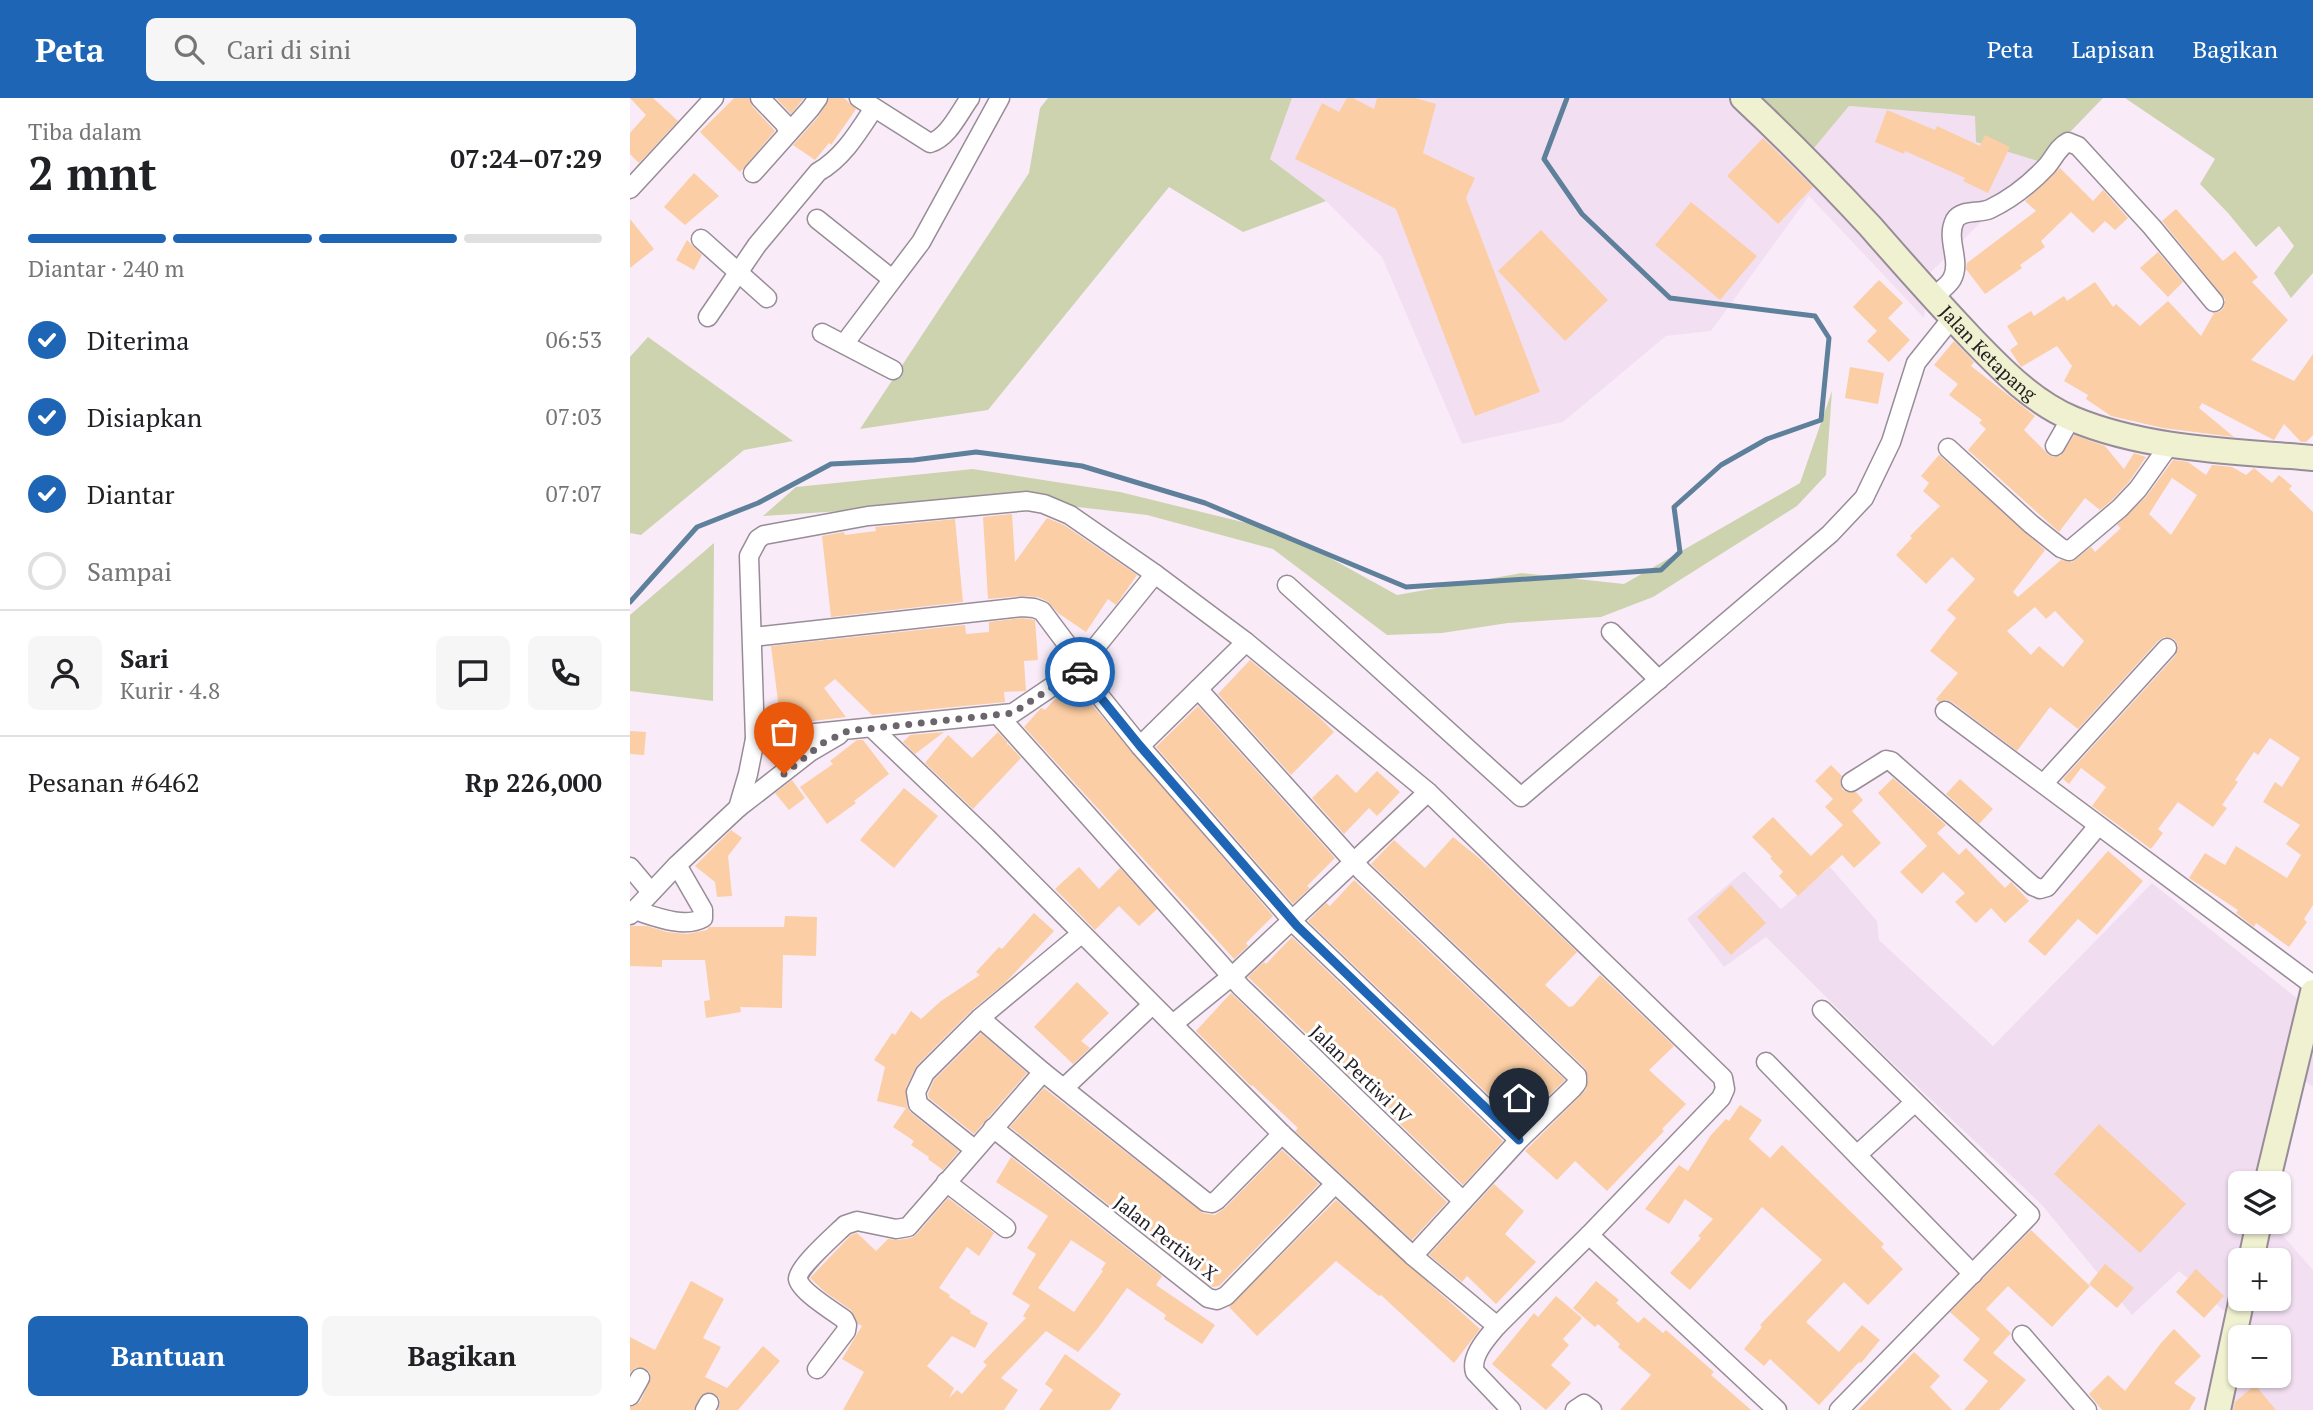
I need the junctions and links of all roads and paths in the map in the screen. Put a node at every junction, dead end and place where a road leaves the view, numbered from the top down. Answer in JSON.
{"nodes":[{"id":1,"x":714,"y":98,"type":"edge"},
{"id":2,"x":760,"y":98,"type":"edge"},
{"id":3,"x":818,"y":98,"type":"edge"},
{"id":4,"x":859,"y":98,"type":"edge"},
{"id":5,"x":970,"y":98,"type":"edge"},
{"id":6,"x":1000,"y":98,"type":"edge"},
{"id":7,"x":1743,"y":98,"type":"edge"},
{"id":8,"x":874,"y":108,"type":"junction"},
{"id":9,"x":789,"y":132,"type":"junction"},
{"id":10,"x":753,"y":173,"type":"dead end"},
{"id":11,"x":630,"y":189,"type":"edge"},
{"id":12,"x":817,"y":219,"type":"dead end"},
{"id":13,"x":701,"y":239,"type":"dead end"},
{"id":14,"x":738,"y":273,"type":"junction"},
{"id":15,"x":892,"y":279,"type":"junction"},
{"id":16,"x":766,"y":298,"type":"dead end"},
{"id":17,"x":1932,"y":298,"type":"junction"},
{"id":18,"x":2214,"y":302,"type":"dead end"},
{"id":19,"x":708,"y":317,"type":"dead end"},
{"id":20,"x":1952,"y":318,"type":"junction"},
{"id":21,"x":822,"y":333,"type":"dead end"},
{"id":22,"x":844,"y":344,"type":"junction"},
{"id":23,"x":893,"y":370,"type":"dead end"},
{"id":24,"x":2071,"y":418,"type":"junction"},
{"id":25,"x":2170,"y":444,"type":"junction"},
{"id":26,"x":2055,"y":446,"type":"dead end"},
{"id":27,"x":1948,"y":449,"type":"dead end"},
{"id":28,"x":2313,"y":458,"type":"edge"},
{"id":29,"x":1155,"y":574,"type":"junction"},
{"id":30,"x":1287,"y":585,"type":"dead end"},
{"id":31,"x":1611,"y":632,"type":"dead end"},
{"id":32,"x":753,"y":637,"type":"junction"},
{"id":33,"x":1247,"y":642,"type":"junction"},
{"id":34,"x":2167,"y":648,"type":"dead end"},
{"id":35,"x":1078,"y":670,"type":"junction"},
{"id":36,"x":1659,"y":680,"type":"junction"},
{"id":37,"x":1198,"y":689,"type":"junction"},
{"id":38,"x":1945,"y":711,"type":"dead end"},
{"id":39,"x":998,"y":715,"type":"junction"},
{"id":40,"x":872,"y":728,"type":"junction"},
{"id":41,"x":848,"y":731,"type":"junction"},
{"id":42,"x":755,"y":739,"type":"junction"},
{"id":43,"x":1140,"y":746,"type":"junction"},
{"id":44,"x":1851,"y":782,"type":"dead end"},
{"id":45,"x":2045,"y":783,"type":"junction"},
{"id":46,"x":1428,"y":792,"type":"junction"},
{"id":47,"x":738,"y":808,"type":"junction"},
{"id":48,"x":2098,"y":827,"type":"junction"},
{"id":49,"x":1354,"y":862,"type":"junction"},
{"id":50,"x":677,"y":865,"type":"junction"},
{"id":51,"x":630,"y":867,"type":"edge"},
{"id":52,"x":651,"y":892,"type":"junction"},
{"id":53,"x":632,"y":913,"type":"edge"},
{"id":54,"x":1292,"y":920,"type":"junction"},
{"id":55,"x":1081,"y":934,"type":"junction"},
{"id":56,"x":1233,"y":976,"type":"junction"},
{"id":57,"x":2313,"y":985,"type":"edge"},
{"id":58,"x":2313,"y":992,"type":"edge"},
{"id":59,"x":1152,"y":1004,"type":"junction"},
{"id":60,"x":1822,"y":1010,"type":"dead end"},
{"id":61,"x":980,"y":1018,"type":"junction"},
{"id":62,"x":1173,"y":1024,"type":"junction"},
{"id":63,"x":1766,"y":1062,"type":"dead end"},
{"id":64,"x":2305,"y":1063,"type":"edge"},
{"id":65,"x":1042,"y":1072,"type":"junction"},
{"id":66,"x":1064,"y":1088,"type":"junction"},
{"id":67,"x":1915,"y":1102,"type":"junction"},
{"id":68,"x":993,"y":1128,"type":"junction"},
{"id":69,"x":1282,"y":1134,"type":"junction"},
{"id":70,"x":1519,"y":1140,"type":"junction"},
{"id":71,"x":974,"y":1149,"type":"junction"},
{"id":72,"x":1857,"y":1155,"type":"junction"},
{"id":73,"x":2271,"y":1171,"type":"edge"},
{"id":74,"x":946,"y":1182,"type":"junction"},
{"id":75,"x":1335,"y":1184,"type":"junction"},
{"id":76,"x":1463,"y":1201,"type":"junction"},
{"id":77,"x":1006,"y":1228,"type":"dead end"},
{"id":78,"x":1589,"y":1235,"type":"junction"},
{"id":79,"x":1413,"y":1256,"type":"junction"},
{"id":80,"x":1973,"y":1274,"type":"junction"},
{"id":81,"x":2239,"y":1311,"type":"edge"},
{"id":82,"x":1497,"y":1326,"type":"junction"},
{"id":83,"x":2022,"y":1335,"type":"dead end"},
{"id":84,"x":817,"y":1369,"type":"dead end"},
{"id":85,"x":640,"y":1378,"type":"dead end"},
{"id":86,"x":630,"y":1396,"type":"edge"},
{"id":87,"x":1511,"y":1410,"type":"edge"},
{"id":88,"x":1575,"y":1410,"type":"edge"},
{"id":89,"x":1592,"y":1410,"type":"edge"},
{"id":90,"x":1777,"y":1410,"type":"edge"},
{"id":91,"x":1839,"y":1410,"type":"edge"},
{"id":92,"x":2087,"y":1410,"type":"edge"},
{"id":93,"x":2218,"y":1410,"type":"edge"}],
"edges":[{"from":1,"to":11,"type":"street"},
{"from":2,"to":9,"type":"street"},
{"from":3,"to":9,"type":"street"},
{"from":4,"to":8,"type":"street"},
{"from":5,"to":8,"type":"street"},
{"from":6,"to":15,"type":"street"},
{"from":7,"to":17,"type":"street","name":"Jalan Ketapang"},
{"from":8,"to":14,"type":"street"},
{"from":9,"to":10,"type":"street"},
{"from":12,"to":15,"type":"street"},
{"from":13,"to":14,"type":"street"},
{"from":14,"to":16,"type":"street"},
{"from":14,"to":19,"type":"street"},
{"from":15,"to":22,"type":"street"},
{"from":17,"to":18,"type":"street"},
{"from":17,"to":20,"type":"street","name":"Jalan Ketapang"},
{"from":20,"to":24,"type":"street","name":"Jalan Ketapang"},
{"from":20,"to":36,"type":"street"},
{"from":21,"to":22,"type":"street"},
{"from":22,"to":23,"type":"street"},
{"from":24,"to":25,"type":"street","name":"Jalan Ketapang"},
{"from":24,"to":26,"type":"street"},
{"from":25,"to":27,"type":"street"},
{"from":25,"to":28,"type":"street","name":"Jalan Ketapang"},
{"from":29,"to":32,"type":"street"},
{"from":29,"to":33,"type":"street"},
{"from":29,"to":35,"type":"street"},
{"from":30,"to":36,"type":"street"},
{"from":31,"to":36,"type":"street"},
{"from":32,"to":35,"type":"street"},
{"from":32,"to":42,"type":"street"},
{"from":33,"to":37,"type":"street"},
{"from":33,"to":46,"type":"street"},
{"from":34,"to":45,"type":"street"},
{"from":35,"to":39,"type":"street"},
{"from":35,"to":43,"type":"street"},
{"from":37,"to":43,"type":"street"},
{"from":37,"to":49,"type":"street"},
{"from":38,"to":45,"type":"street"},
{"from":39,"to":40,"type":"street"},
{"from":39,"to":56,"type":"street","name":"Jalan Pertiwi IV"},
{"from":40,"to":41,"type":"street"},
{"from":40,"to":55,"type":"street"},
{"from":41,"to":42,"type":"street"},
{"from":41,"to":47,"type":"street"},
{"from":42,"to":47,"type":"street"},
{"from":43,"to":54,"type":"street"},
{"from":44,"to":48,"type":"street"},
{"from":45,"to":48,"type":"street"},
{"from":46,"to":49,"type":"street"},
{"from":46,"to":78,"type":"street"},
{"from":47,"to":50,"type":"street"},
{"from":48,"to":57,"type":"street"},
{"from":49,"to":54,"type":"street"},
{"from":49,"to":70,"type":"street"},
{"from":50,"to":52,"type":"street"},
{"from":50,"to":53,"type":"street"},
{"from":51,"to":52,"type":"street"},
{"from":52,"to":53,"type":"street"},
{"from":54,"to":56,"type":"street"},
{"from":54,"to":70,"type":"street"},
{"from":55,"to":59,"type":"street"},
{"from":55,"to":61,"type":"street"},
{"from":56,"to":62,"type":"street"},
{"from":56,"to":76,"type":"street","name":"Jalan Pertiwi IV"},
{"from":58,"to":64,"type":"street"},
{"from":59,"to":62,"type":"street"},
{"from":59,"to":66,"type":"street"},
{"from":60,"to":67,"type":"street"},
{"from":61,"to":65,"type":"street"},
{"from":61,"to":71,"type":"street"},
{"from":62,"to":69,"type":"street"},
{"from":63,"to":72,"type":"street"},
{"from":64,"to":73,"type":"street"},
{"from":65,"to":66,"type":"street"},
{"from":65,"to":68,"type":"street"},
{"from":66,"to":69,"type":"street"},
{"from":67,"to":72,"type":"street"},
{"from":67,"to":80,"type":"street"},
{"from":68,"to":71,"type":"street"},
{"from":68,"to":75,"type":"street","name":"Jalan Pertiwi X"},
{"from":69,"to":75,"type":"street"},
{"from":70,"to":76,"type":"street"},
{"from":71,"to":74,"type":"street"},
{"from":72,"to":80,"type":"street"},
{"from":74,"to":77,"type":"street"},
{"from":74,"to":84,"type":"street"},
{"from":75,"to":79,"type":"street"},
{"from":76,"to":79,"type":"street"},
{"from":78,"to":82,"type":"street"},
{"from":78,"to":90,"type":"street"},
{"from":79,"to":82,"type":"street"},
{"from":80,"to":91,"type":"street"},
{"from":81,"to":93,"type":"street"},
{"from":82,"to":87,"type":"street"},
{"from":83,"to":92,"type":"street"},
{"from":85,"to":86,"type":"street"},
{"from":88,"to":89,"type":"street"}]}
